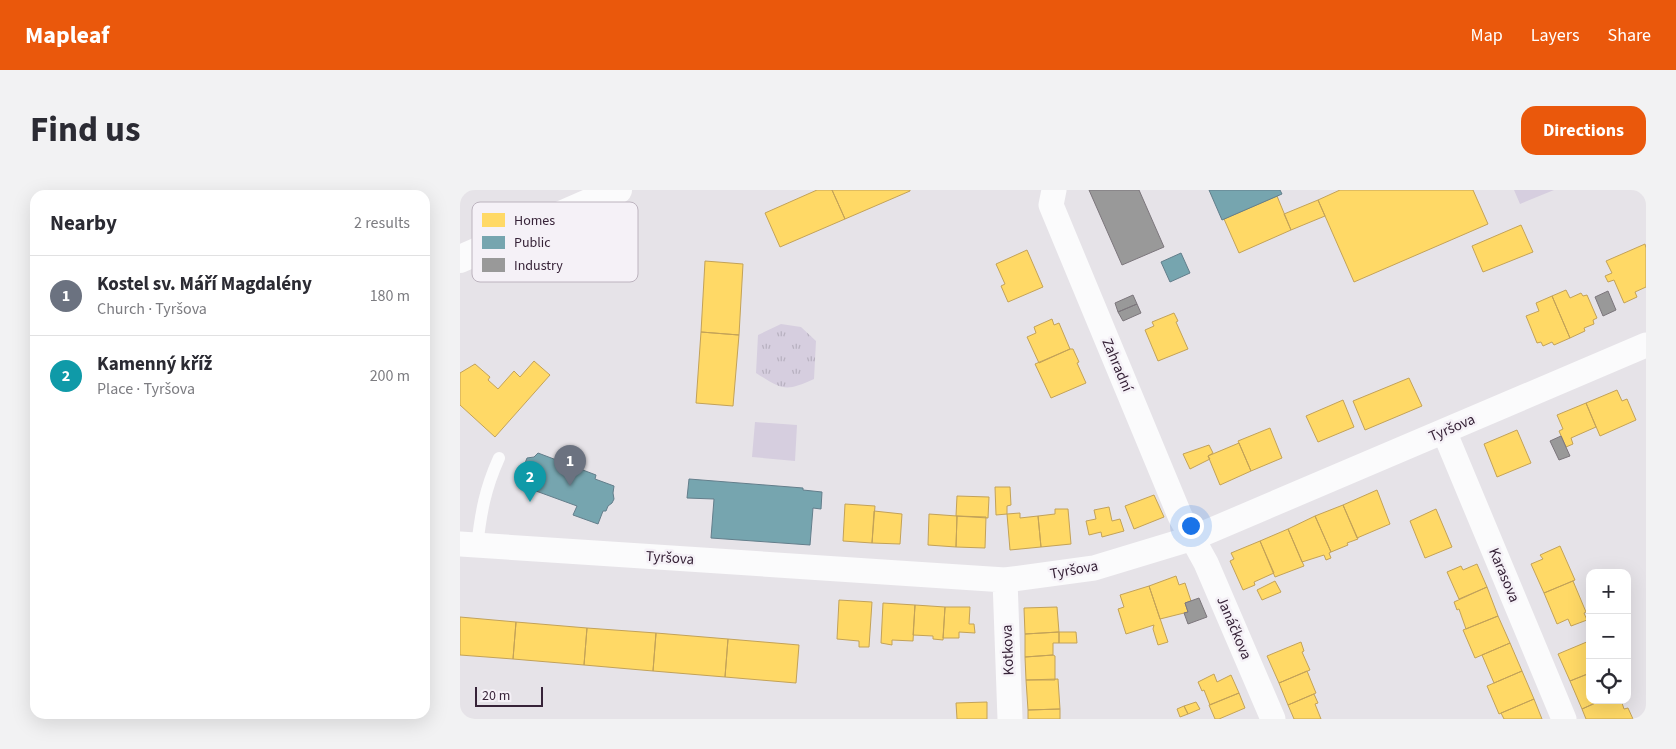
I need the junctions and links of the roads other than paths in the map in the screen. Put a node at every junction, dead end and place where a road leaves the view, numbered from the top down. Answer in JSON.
{"nodes":[{"id":1,"x":618,"y":190,"type":"edge"},
{"id":2,"x":1054,"y":190,"type":"edge"},
{"id":3,"x":591,"y":202,"type":"edge"},
{"id":4,"x":472,"y":254,"type":"edge"},
{"id":5,"x":460,"y":259,"type":"edge"},
{"id":6,"x":1646,"y":345,"type":"edge"},
{"id":7,"x":1444,"y":431,"type":"junction"},
{"id":8,"x":499,"y":458,"type":"dead end"},
{"id":9,"x":1193,"y":538,"type":"junction"},
{"id":10,"x":468,"y":545,"type":"edge"},
{"id":11,"x":1005,"y":580,"type":"junction"},
{"id":12,"x":1010,"y":719,"type":"edge"},
{"id":13,"x":1273,"y":719,"type":"edge"},
{"id":14,"x":1564,"y":719,"type":"edge"}],
"edges":[{"from":1,"to":3,"type":"main road"},
{"from":2,"to":9,"type":"street","name":"Zahradní"},
{"from":4,"to":5,"type":"main road"},
{"from":6,"to":7,"type":"street","name":"Tyršova"},
{"from":7,"to":9,"type":"street","name":"Tyršova"},
{"from":7,"to":14,"type":"street","name":"Karasova"},
{"from":8,"to":10,"type":"lane"},
{"from":9,"to":11,"type":"street","name":"Tyršova"},
{"from":9,"to":13,"type":"street","name":"Janáčkova"},
{"from":10,"to":11,"type":"street","name":"Tyršova"},
{"from":11,"to":12,"type":"street","name":"Kotkova"}]}
